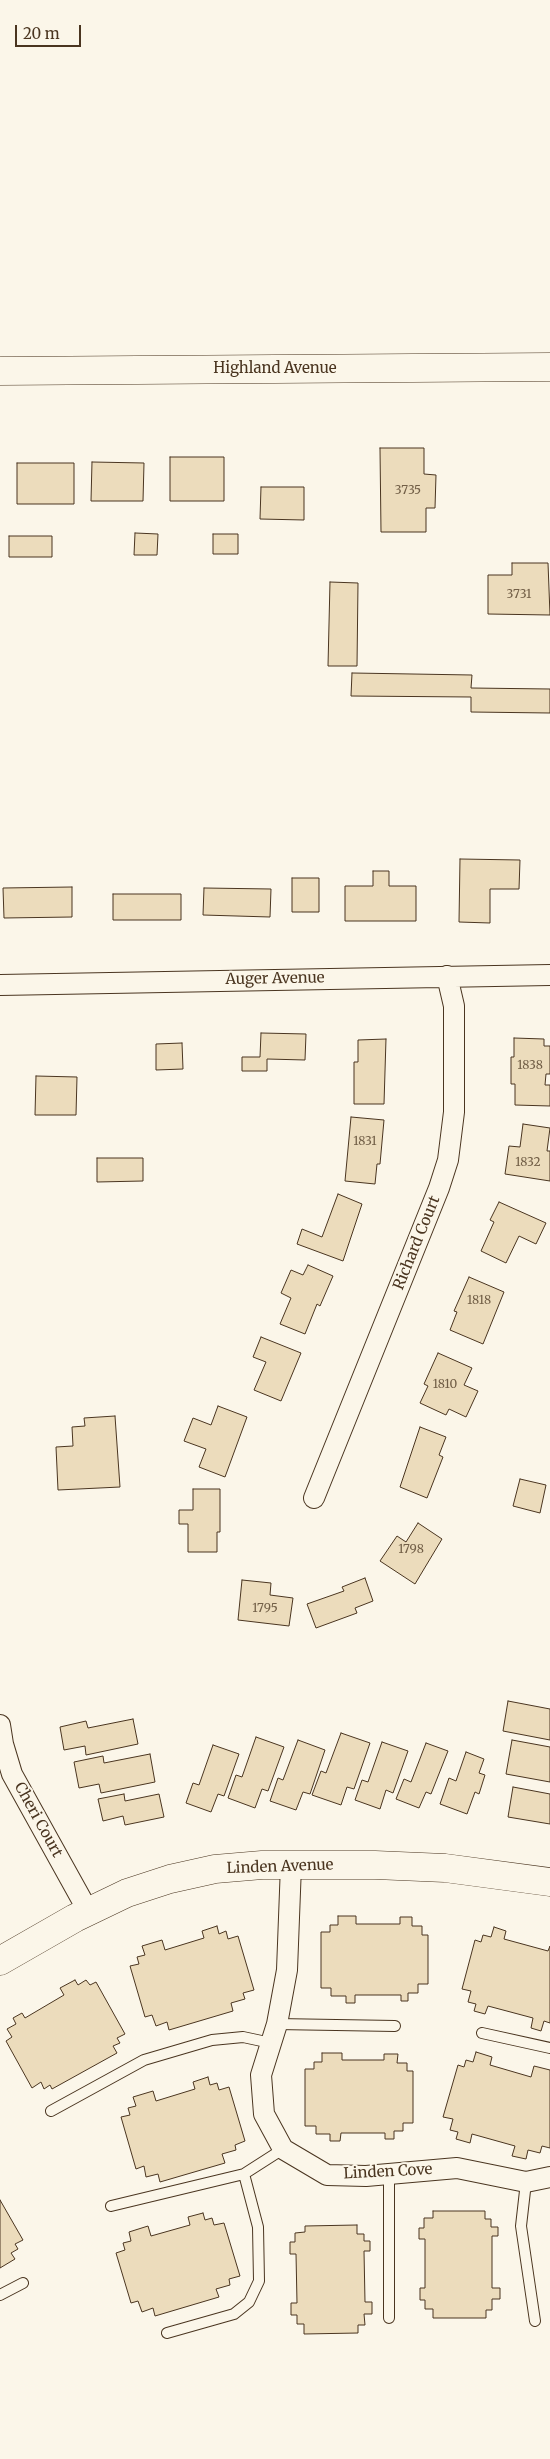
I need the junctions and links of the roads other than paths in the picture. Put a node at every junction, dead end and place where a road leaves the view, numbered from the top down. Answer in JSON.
{"nodes":[{"id":1,"x":550,"y":367,"type":"edge"},
{"id":2,"x":0,"y":371,"type":"edge"},
{"id":3,"x":550,"y":975,"type":"edge"},
{"id":4,"x":447,"y":976,"type":"junction"},
{"id":5,"x":0,"y":985,"type":"edge"},
{"id":6,"x":314,"y":1498,"type":"dead end"},
{"id":7,"x":0,"y":1725,"type":"edge"},
{"id":8,"x":291,"y":1864,"type":"junction"},
{"id":9,"x":550,"y":1882,"type":"edge"},
{"id":10,"x":88,"y":1911,"type":"junction"},
{"id":11,"x":0,"y":1961,"type":"edge"},
{"id":12,"x":277,"y":2024,"type":"junction"},
{"id":13,"x":395,"y":2026,"type":"dead end"},
{"id":14,"x":482,"y":2033,"type":"dead end"},
{"id":15,"x":271,"y":2043,"type":"junction"},
{"id":16,"x":550,"y":2048,"type":"edge"},
{"id":17,"x":51,"y":2111,"type":"dead end"},
{"id":18,"x":283,"y":2150,"type":"junction"},
{"id":19,"x":389,"y":2173,"type":"junction"},
{"id":20,"x":244,"y":2174,"type":"junction"},
{"id":21,"x":550,"y":2177,"type":"edge"},
{"id":22,"x":526,"y":2182,"type":"junction"},
{"id":23,"x":111,"y":2206,"type":"dead end"},
{"id":24,"x":23,"y":2284,"type":"dead end"},
{"id":25,"x":0,"y":2295,"type":"edge"},
{"id":26,"x":388,"y":2318,"type":"dead end"},
{"id":27,"x":535,"y":2321,"type":"dead end"},
{"id":28,"x":167,"y":2333,"type":"dead end"}],
"edges":[{"from":1,"to":2,"type":"street","name":"Highland Avenue"},
{"from":3,"to":4,"type":"street","name":"Auger Avenue"},
{"from":4,"to":5,"type":"street","name":"Auger Avenue"},
{"from":4,"to":6,"type":"street","name":"Richard Court"},
{"from":7,"to":10,"type":"street","name":"Cheri Court"},
{"from":8,"to":9,"type":"street","name":"Linden Avenue"},
{"from":8,"to":10,"type":"street","name":"Linden Avenue"},
{"from":8,"to":12,"type":"street"},
{"from":10,"to":11,"type":"street","name":"Linden Avenue"},
{"from":12,"to":13,"type":"lane"},
{"from":12,"to":15,"type":"street"},
{"from":14,"to":16,"type":"lane"},
{"from":15,"to":17,"type":"lane"},
{"from":15,"to":18,"type":"street"},
{"from":18,"to":19,"type":"street","name":"Linden Cove"},
{"from":18,"to":20,"type":"lane"},
{"from":19,"to":22,"type":"street","name":"Linden Cove"},
{"from":19,"to":26,"type":"lane"},
{"from":20,"to":23,"type":"lane"},
{"from":20,"to":28,"type":"lane"},
{"from":21,"to":22,"type":"street","name":"Linden Cove"},
{"from":22,"to":27,"type":"lane"},
{"from":24,"to":25,"type":"lane"}]}
